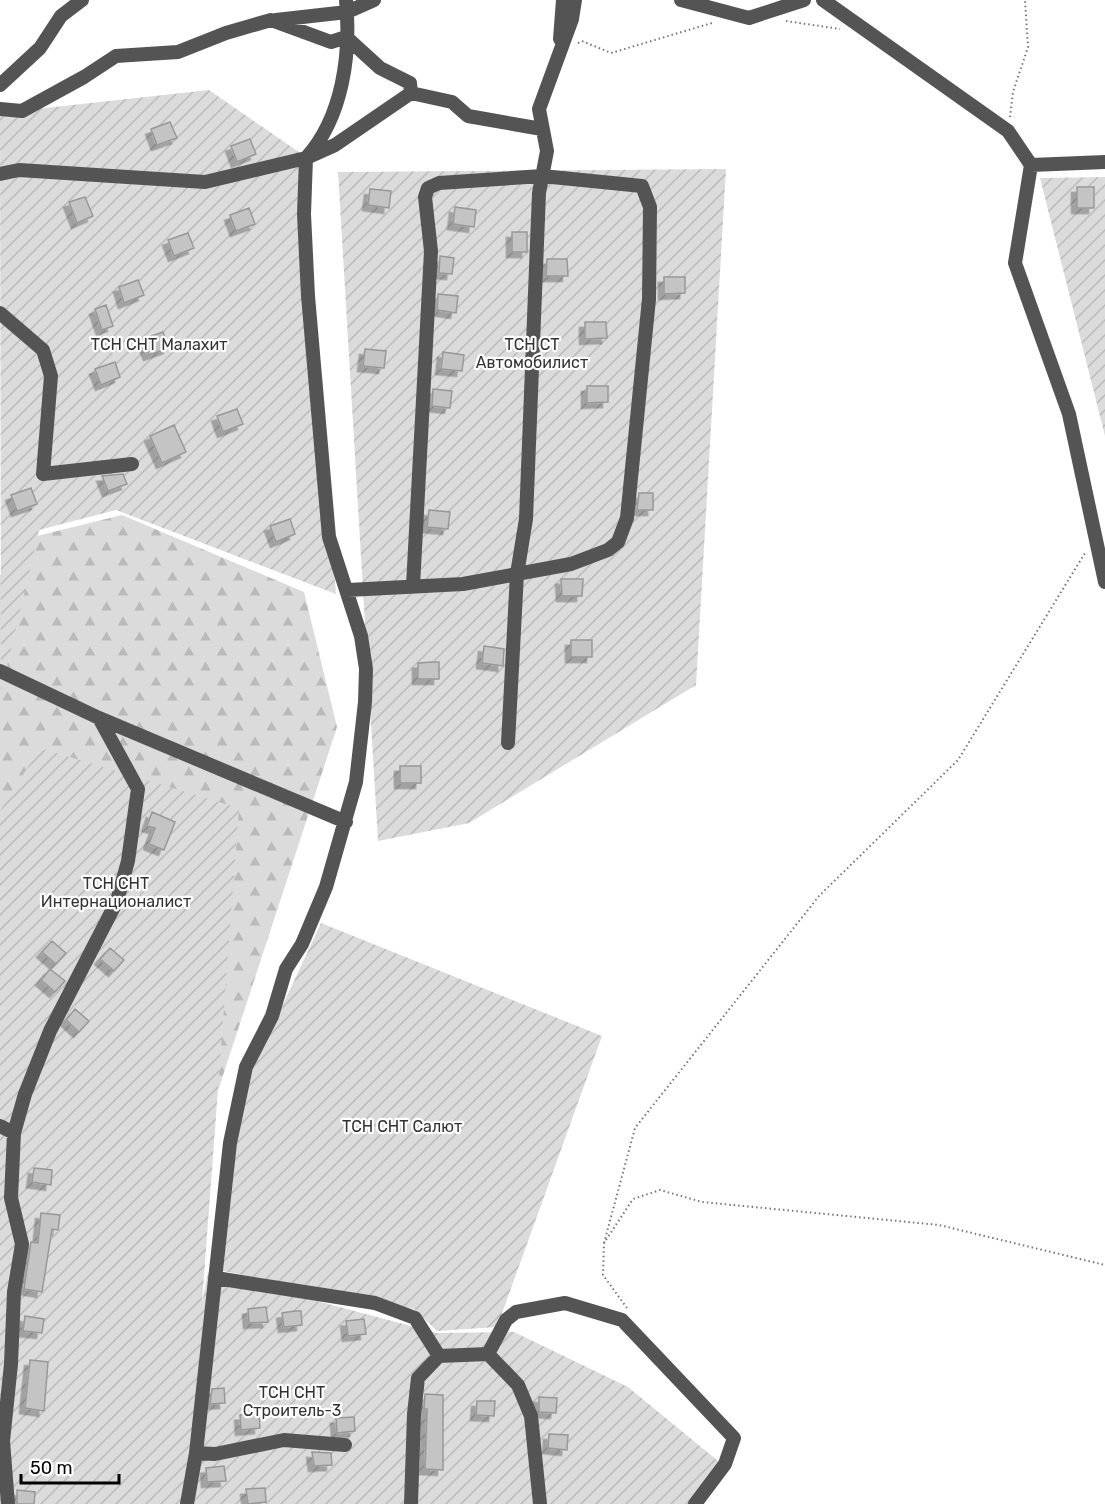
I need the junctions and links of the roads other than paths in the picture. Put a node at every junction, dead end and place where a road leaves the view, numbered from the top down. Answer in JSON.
{"nodes":[{"id":1,"x":82,"y":0,"type":"edge"},
{"id":2,"x":374,"y":0,"type":"edge"},
{"id":3,"x":563,"y":0,"type":"edge"},
{"id":4,"x":576,"y":0,"type":"edge"},
{"id":5,"x":681,"y":0,"type":"edge"},
{"id":6,"x":804,"y":0,"type":"edge"},
{"id":7,"x":823,"y":0,"type":"edge"},
{"id":8,"x":346,"y":6,"type":"edge"},
{"id":9,"x":271,"y":20,"type":"junction"},
{"id":10,"x":346,"y":37,"type":"junction"},
{"id":11,"x":560,"y":53,"type":"junction"},
{"id":12,"x":0,"y":85,"type":"edge"},
{"id":13,"x":411,"y":93,"type":"junction"},
{"id":14,"x":0,"y":109,"type":"edge"},
{"id":15,"x":542,"y":129,"type":"junction"},
{"id":16,"x":306,"y":159,"type":"junction"},
{"id":17,"x":1105,"y":162,"type":"edge"},
{"id":18,"x":1031,"y":165,"type":"junction"},
{"id":19,"x":0,"y":174,"type":"edge"},
{"id":20,"x":542,"y":176,"type":"junction"},
{"id":21,"x":0,"y":313,"type":"edge"},
{"id":22,"x":132,"y":464,"type":"dead end"},
{"id":23,"x":517,"y":574,"type":"junction"},
{"id":24,"x":1105,"y":582,"type":"edge"},
{"id":25,"x":413,"y":586,"type":"junction"},
{"id":26,"x":348,"y":590,"type":"junction"},
{"id":27,"x":0,"y":671,"type":"edge"},
{"id":28,"x":99,"y":718,"type":"junction"},
{"id":29,"x":508,"y":743,"type":"dead end"},
{"id":30,"x":346,"y":822,"type":"junction"},
{"id":31,"x":0,"y":1126,"type":"edge"},
{"id":32,"x":14,"y":1133,"type":"junction"},
{"id":33,"x":216,"y":1278,"type":"junction"},
{"id":34,"x":488,"y":1354,"type":"junction"},
{"id":35,"x":439,"y":1356,"type":"junction"},
{"id":36,"x":2,"y":1441,"type":"edge"},
{"id":37,"x":345,"y":1445,"type":"dead end"},
{"id":38,"x":195,"y":1453,"type":"junction"},
{"id":39,"x":8,"y":1504,"type":"edge"},
{"id":40,"x":187,"y":1504,"type":"edge"},
{"id":41,"x":411,"y":1504,"type":"edge"},
{"id":42,"x":540,"y":1504,"type":"edge"},
{"id":43,"x":695,"y":1504,"type":"edge"}],
"edges":[{"from":1,"to":12,"type":"street"},
{"from":2,"to":8,"type":"street"},
{"from":3,"to":11,"type":"street"},
{"from":4,"to":11,"type":"street"},
{"from":5,"to":6,"type":"street"},
{"from":7,"to":18,"type":"street"},
{"from":8,"to":9,"type":"street"},
{"from":8,"to":10,"type":"street"},
{"from":9,"to":10,"type":"street"},
{"from":9,"to":14,"type":"street"},
{"from":10,"to":13,"type":"street"},
{"from":10,"to":16,"type":"street"},
{"from":11,"to":15,"type":"street"},
{"from":13,"to":15,"type":"street"},
{"from":13,"to":16,"type":"street"},
{"from":15,"to":20,"type":"street"},
{"from":16,"to":19,"type":"street"},
{"from":16,"to":26,"type":"street"},
{"from":17,"to":18,"type":"street"},
{"from":18,"to":24,"type":"street"},
{"from":20,"to":23,"type":"street"},
{"from":20,"to":23,"type":"street"},
{"from":20,"to":25,"type":"street"},
{"from":21,"to":22,"type":"street"},
{"from":23,"to":25,"type":"street"},
{"from":23,"to":29,"type":"street"},
{"from":25,"to":26,"type":"street"},
{"from":26,"to":30,"type":"street"},
{"from":27,"to":28,"type":"street"},
{"from":28,"to":30,"type":"street"},
{"from":28,"to":32,"type":"street"},
{"from":30,"to":33,"type":"street"},
{"from":31,"to":32,"type":"street"},
{"from":32,"to":36,"type":"street"},
{"from":33,"to":35,"type":"street"},
{"from":33,"to":38,"type":"street"},
{"from":34,"to":35,"type":"street"},
{"from":34,"to":42,"type":"street"},
{"from":34,"to":43,"type":"street"},
{"from":35,"to":41,"type":"street"},
{"from":36,"to":39,"type":"street"},
{"from":37,"to":38,"type":"street"},
{"from":38,"to":40,"type":"street"}]}
